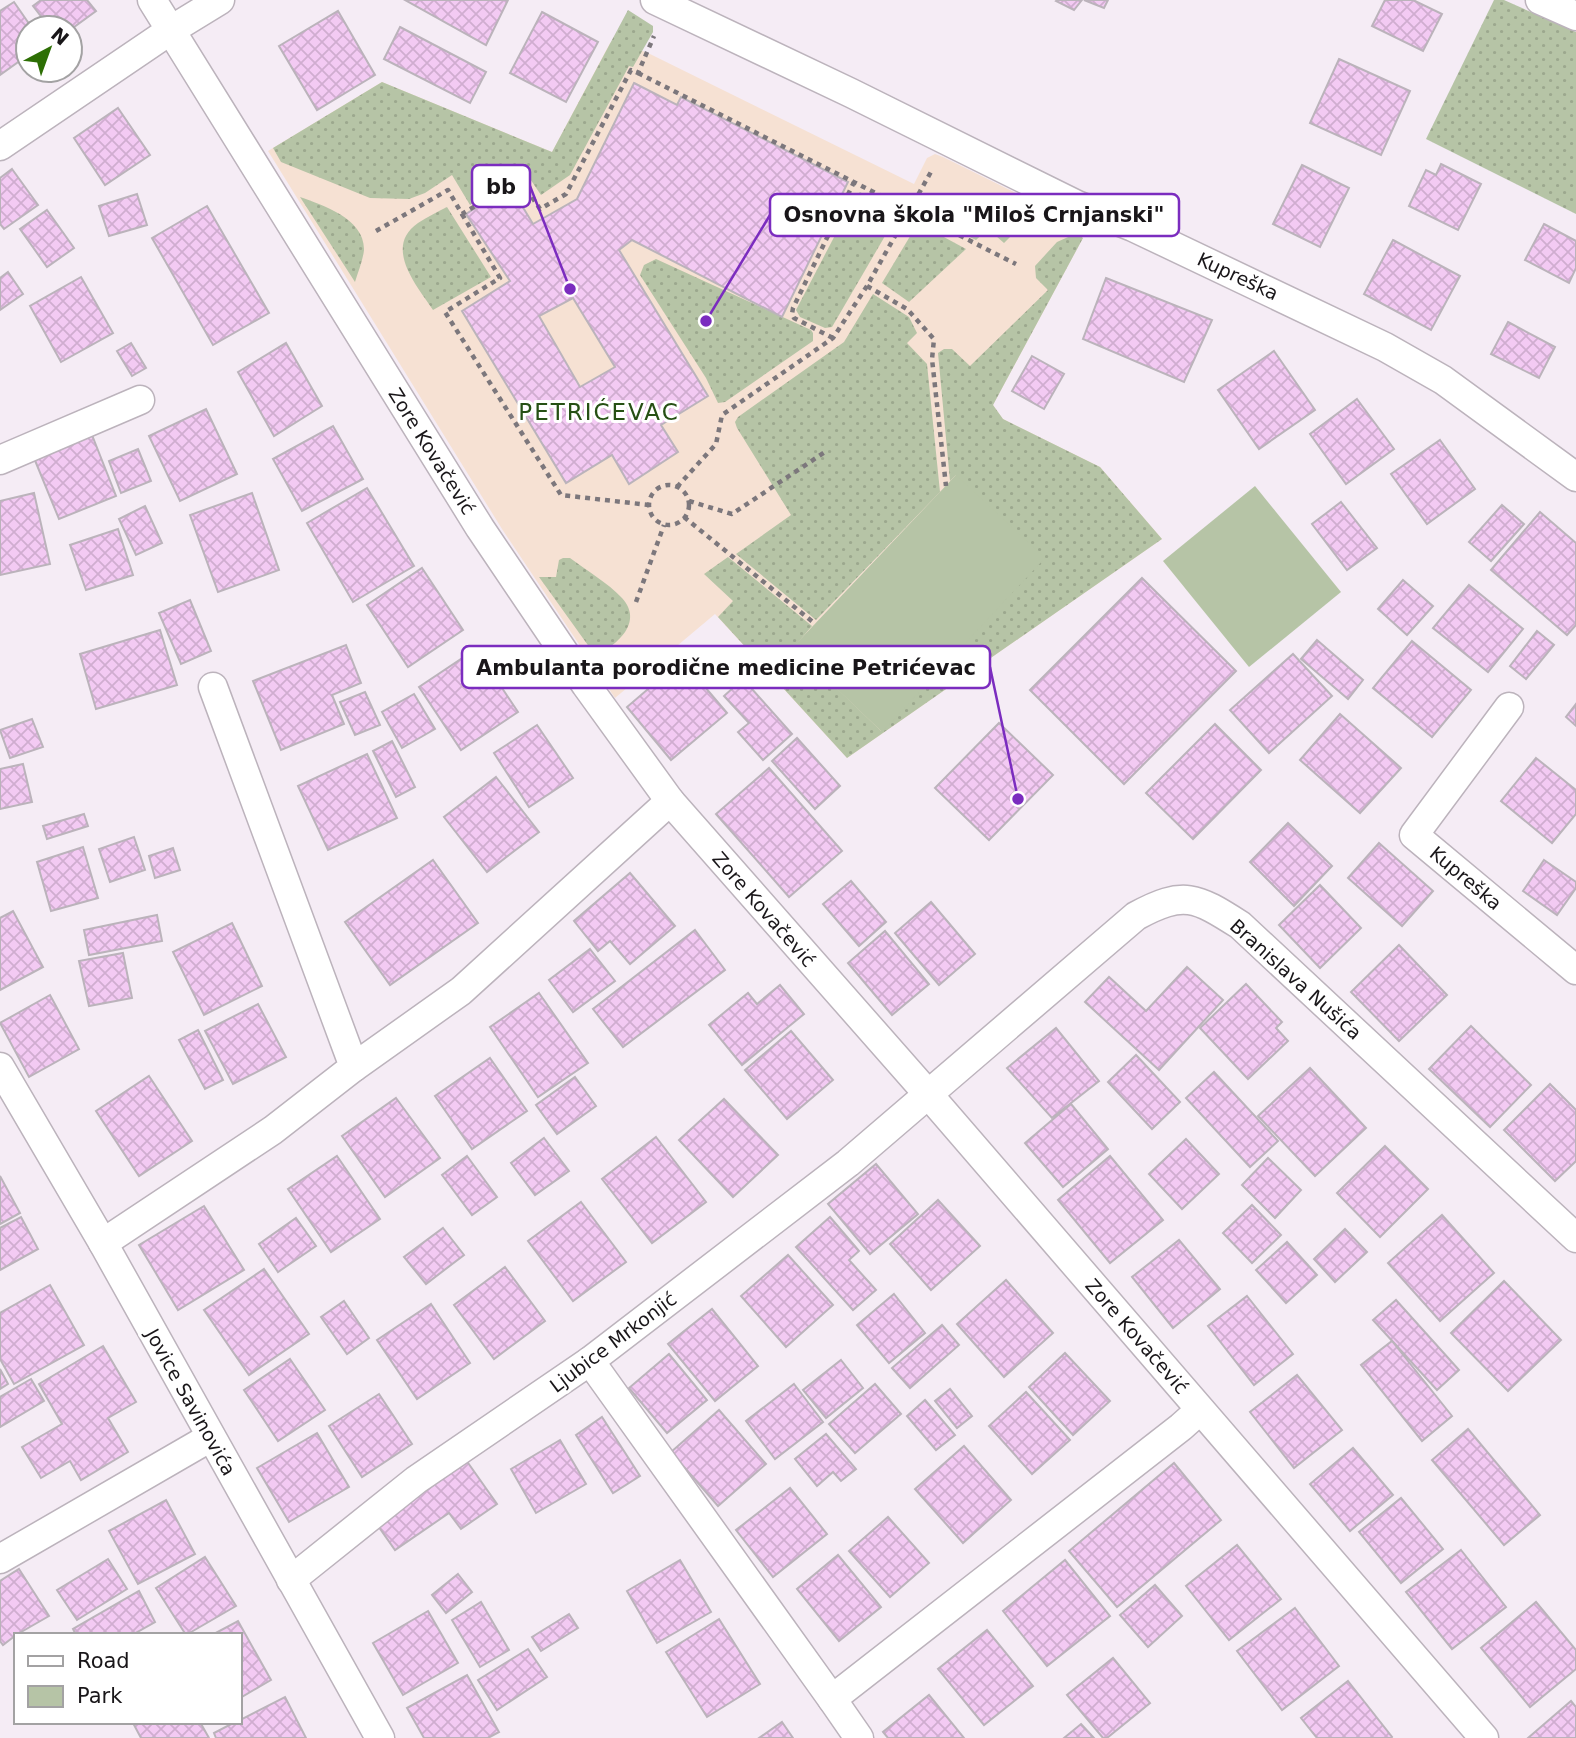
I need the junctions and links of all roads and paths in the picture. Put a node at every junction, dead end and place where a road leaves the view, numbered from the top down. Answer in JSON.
{"nodes":[{"id":1,"x":152,"y":0,"type":"edge"},
{"id":2,"x":220,"y":0,"type":"edge"},
{"id":3,"x":655,"y":0,"type":"edge"},
{"id":4,"x":1540,"y":0,"type":"edge"},
{"id":5,"x":1576,"y":16,"type":"edge"},
{"id":6,"x":658,"y":28,"type":"dead end"},
{"id":7,"x":171,"y":30,"type":"junction"},
{"id":8,"x":638,"y":73,"type":"junction"},
{"id":9,"x":947,"y":142,"type":"junction"},
{"id":10,"x":0,"y":146,"type":"edge"},
{"id":11,"x":854,"y":182,"type":"junction"},
{"id":12,"x":910,"y":213,"type":"junction"},
{"id":13,"x":462,"y":214,"type":"junction"},
{"id":14,"x":376,"y":231,"type":"dead end"},
{"id":15,"x":1016,"y":264,"type":"dead end"},
{"id":16,"x":867,"y":286,"type":"junction"},
{"id":17,"x":834,"y":338,"type":"junction"},
{"id":18,"x":140,"y":400,"type":"dead end"},
{"id":19,"x":825,"y":452,"type":"dead end"},
{"id":20,"x":0,"y":460,"type":"edge"},
{"id":21,"x":1576,"y":477,"type":"edge"},
{"id":22,"x":946,"y":486,"type":"dead end"},
{"id":23,"x":677,"y":487,"type":"junction"},
{"id":24,"x":689,"y":501,"type":"junction"},
{"id":25,"x":649,"y":505,"type":"junction"},
{"id":26,"x":684,"y":517,"type":"junction"},
{"id":27,"x":664,"y":524,"type":"junction"},
{"id":28,"x":636,"y":602,"type":"dead end"},
{"id":29,"x":814,"y":623,"type":"dead end"},
{"id":30,"x":213,"y":687,"type":"dead end"},
{"id":31,"x":1509,"y":707,"type":"dead end"},
{"id":32,"x":670,"y":801,"type":"junction"},
{"id":33,"x":1576,"y":970,"type":"edge"},
{"id":34,"x":0,"y":1067,"type":"edge"},
{"id":35,"x":354,"y":1067,"type":"junction"},
{"id":36,"x":928,"y":1094,"type":"junction"},
{"id":37,"x":1576,"y":1238,"type":"edge"},
{"id":38,"x":103,"y":1243,"type":"junction"},
{"id":39,"x":590,"y":1361,"type":"junction"},
{"id":40,"x":1200,"y":1410,"type":"junction"},
{"id":41,"x":211,"y":1437,"type":"junction"},
{"id":42,"x":0,"y":1559,"type":"edge"},
{"id":43,"x":291,"y":1580,"type":"junction"},
{"id":44,"x":832,"y":1699,"type":"junction"},
{"id":45,"x":1476,"y":1735,"type":"edge"},
{"id":46,"x":380,"y":1738,"type":"edge"},
{"id":47,"x":859,"y":1738,"type":"edge"}],
"edges":[{"from":1,"to":7,"type":"street","name":"Zore Kovačević"},
{"from":2,"to":7,"type":"street"},
{"from":3,"to":9,"type":"street","name":"Kupreška"},
{"from":4,"to":5,"type":"street"},
{"from":6,"to":8,"type":"path"},
{"from":7,"to":10,"type":"street"},
{"from":7,"to":32,"type":"street","name":"Zore Kovačević"},
{"from":8,"to":11,"type":"path"},
{"from":8,"to":13,"type":"path"},
{"from":9,"to":12,"type":"path"},
{"from":9,"to":21,"type":"street","name":"Kupreška"},
{"from":11,"to":12,"type":"path"},
{"from":11,"to":17,"type":"path"},
{"from":12,"to":15,"type":"path"},
{"from":12,"to":16,"type":"path"},
{"from":13,"to":14,"type":"path"},
{"from":13,"to":25,"type":"path"},
{"from":16,"to":17,"type":"path"},
{"from":16,"to":22,"type":"path"},
{"from":17,"to":23,"type":"path"},
{"from":18,"to":20,"type":"street"},
{"from":19,"to":24,"type":"path"},
{"from":23,"to":24,"type":"path"},
{"from":23,"to":25,"type":"path"},
{"from":24,"to":26,"type":"path"},
{"from":25,"to":27,"type":"path"},
{"from":26,"to":27,"type":"path"},
{"from":26,"to":29,"type":"path"},
{"from":27,"to":28,"type":"path"},
{"from":30,"to":35,"type":"street"},
{"from":31,"to":33,"type":"street","name":"Kupreška"},
{"from":32,"to":35,"type":"street"},
{"from":32,"to":36,"type":"street","name":"Zore Kovačević"},
{"from":34,"to":38,"type":"street","name":"Jovice Savinovića"},
{"from":35,"to":38,"type":"street"},
{"from":36,"to":37,"type":"street","name":"Branislava Nušića"},
{"from":36,"to":39,"type":"street","name":"Ljubice Mrkonjić"},
{"from":36,"to":40,"type":"street","name":"Zore Kovačević"},
{"from":38,"to":41,"type":"street","name":"Jovice Savinovića"},
{"from":39,"to":43,"type":"street","name":"Ljubice Mrkonjić"},
{"from":39,"to":44,"type":"street"},
{"from":40,"to":44,"type":"street"},
{"from":40,"to":45,"type":"street","name":"Zore Kovačević"},
{"from":41,"to":42,"type":"street"},
{"from":41,"to":43,"type":"street","name":"Jovice Savinovića"},
{"from":43,"to":46,"type":"street","name":"Jovice Savinovića"},
{"from":44,"to":47,"type":"street"}]}
